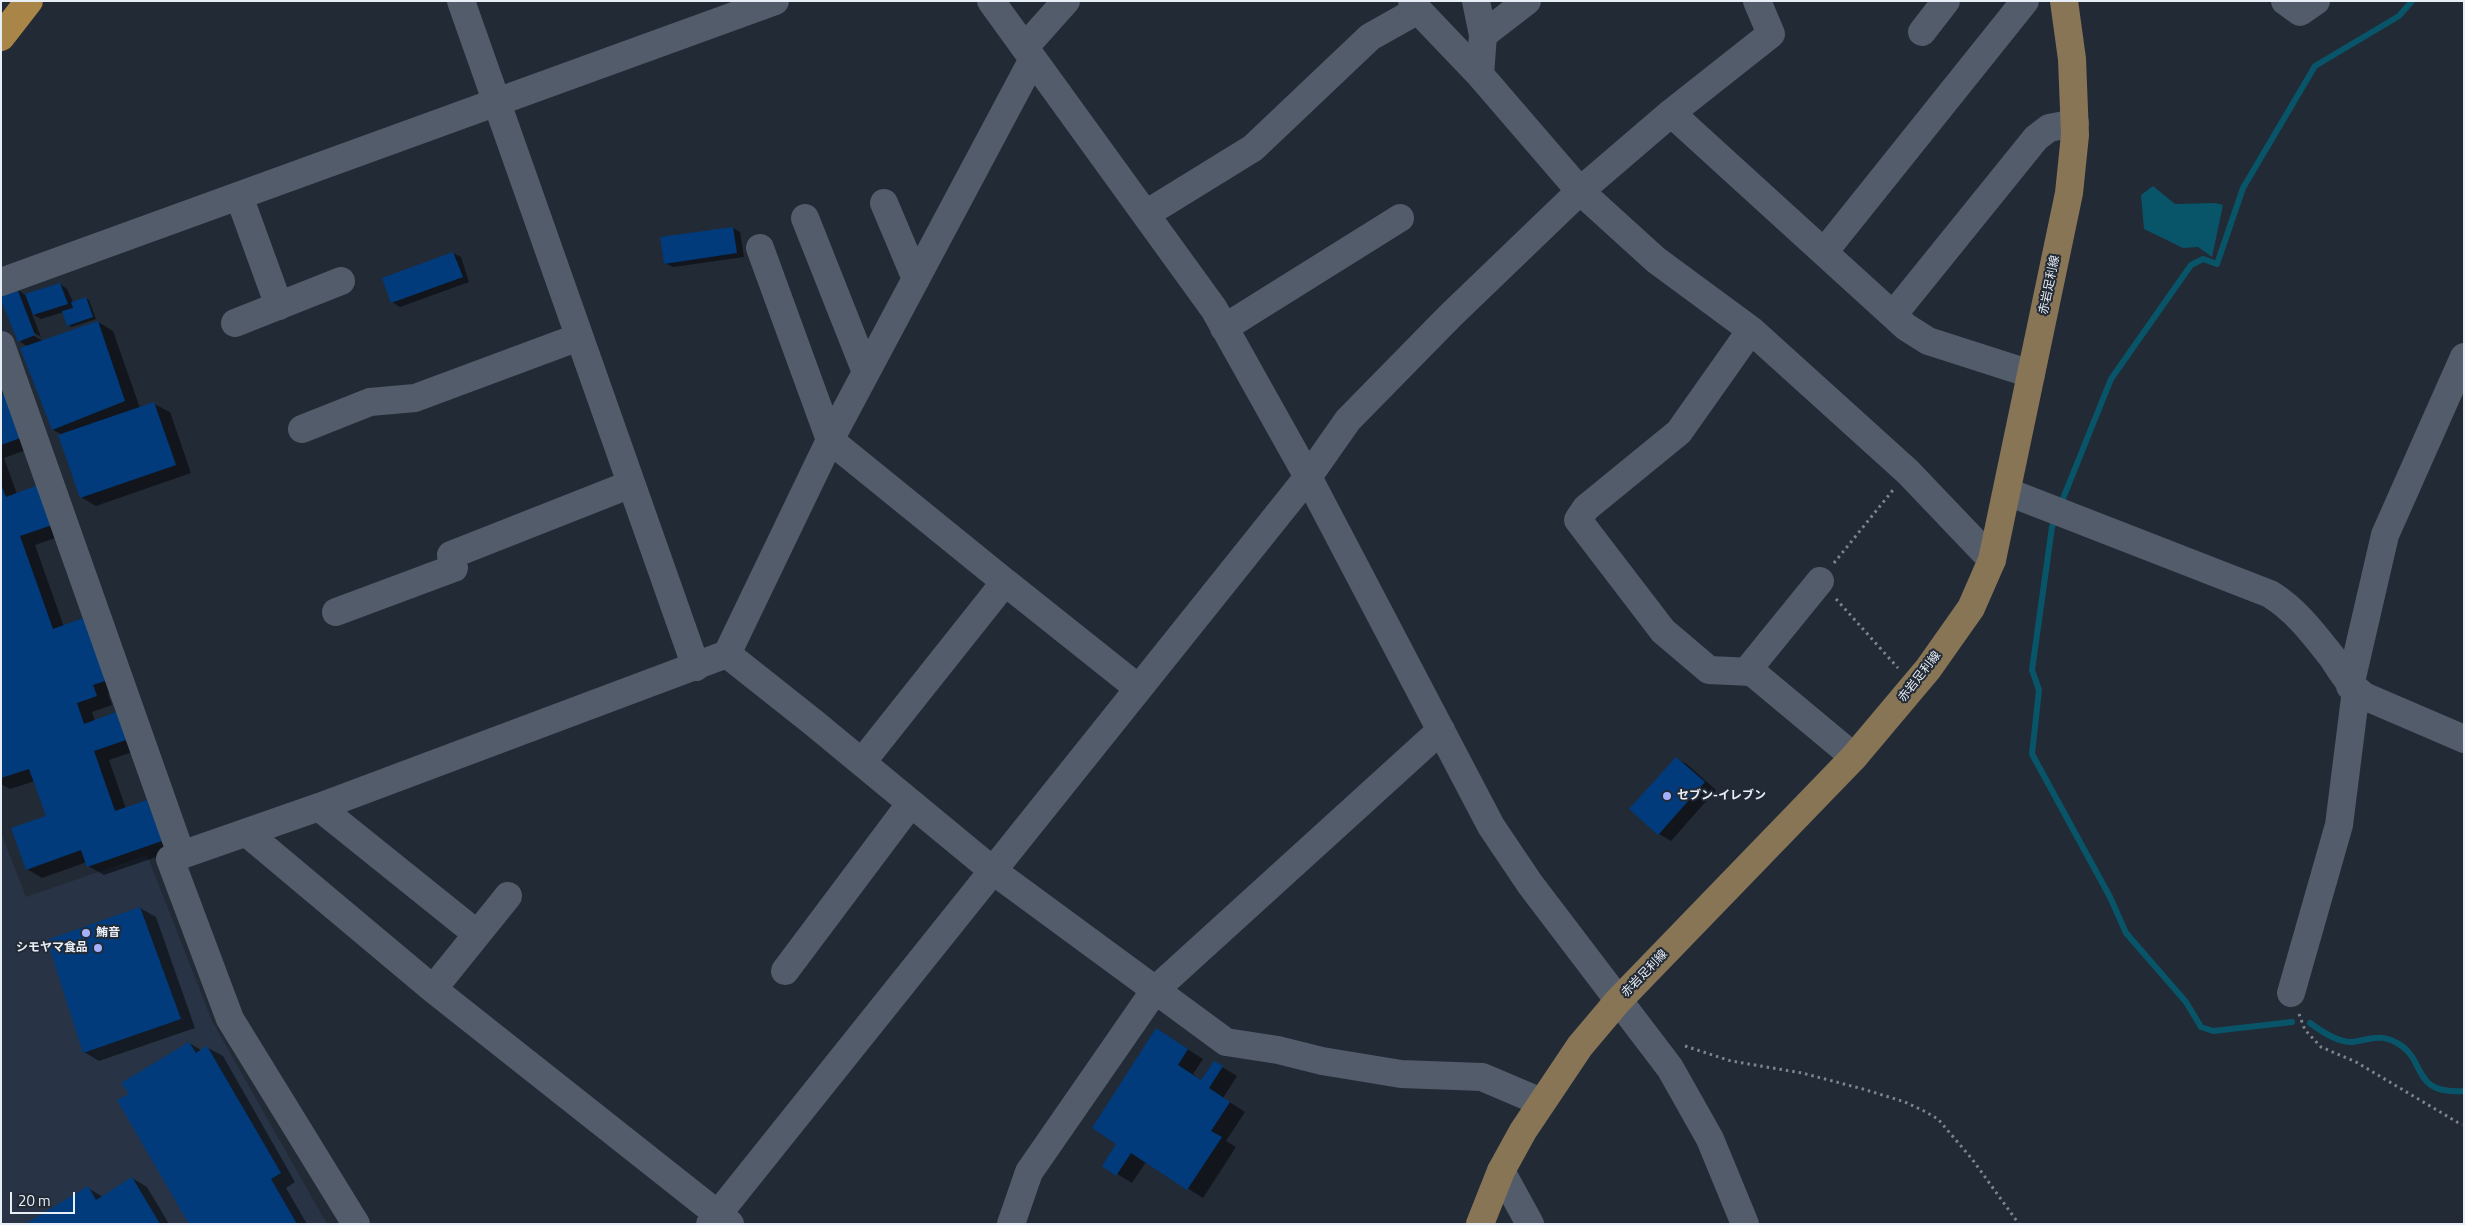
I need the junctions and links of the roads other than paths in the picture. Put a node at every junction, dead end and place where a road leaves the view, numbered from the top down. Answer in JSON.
{"nodes":[{"id":1,"x":28,"y":1,"type":"edge"},
{"id":2,"x":461,"y":1,"type":"edge"},
{"id":3,"x":775,"y":1,"type":"edge"},
{"id":4,"x":991,"y":1,"type":"edge"},
{"id":5,"x":1066,"y":1,"type":"edge"},
{"id":6,"x":1476,"y":1,"type":"edge"},
{"id":7,"x":1527,"y":1,"type":"edge"},
{"id":8,"x":1757,"y":1,"type":"edge"},
{"id":9,"x":1946,"y":1,"type":"edge"},
{"id":10,"x":2025,"y":1,"type":"edge"},
{"id":11,"x":2064,"y":1,"type":"edge"},
{"id":12,"x":2285,"y":1,"type":"edge"},
{"id":13,"x":2316,"y":1,"type":"edge"},
{"id":14,"x":1415,"y":6,"type":"edge"},
{"id":15,"x":1922,"y":32,"type":"dead end"},
{"id":16,"x":1483,"y":35,"type":"junction"},
{"id":17,"x":1,"y":37,"type":"edge"},
{"id":18,"x":1029,"y":53,"type":"junction"},
{"id":19,"x":1480,"y":76,"type":"junction"},
{"id":20,"x":496,"y":103,"type":"junction"},
{"id":21,"x":1671,"y":113,"type":"junction"},
{"id":22,"x":2074,"y":123,"type":"junction"},
{"id":23,"x":1580,"y":191,"type":"junction"},
{"id":24,"x":239,"y":196,"type":"junction"},
{"id":25,"x":884,"y":203,"type":"dead end"},
{"id":26,"x":1146,"y":214,"type":"junction"},
{"id":27,"x":805,"y":218,"type":"dead end"},
{"id":28,"x":1400,"y":218,"type":"dead end"},
{"id":29,"x":760,"y":248,"type":"dead end"},
{"id":30,"x":1824,"y":252,"type":"junction"},
{"id":31,"x":916,"y":279,"type":"junction"},
{"id":32,"x":341,"y":281,"type":"dead end"},
{"id":33,"x":1,"y":282,"type":"edge"},
{"id":34,"x":279,"y":306,"type":"junction"},
{"id":35,"x":1893,"y":314,"type":"junction"},
{"id":36,"x":235,"y":323,"type":"dead end"},
{"id":37,"x":1224,"y":328,"type":"junction"},
{"id":38,"x":1751,"y":330,"type":"junction"},
{"id":39,"x":579,"y":337,"type":"junction"},
{"id":40,"x":1,"y":344,"type":"edge"},
{"id":41,"x":2464,"y":357,"type":"edge"},
{"id":42,"x":866,"y":372,"type":"junction"},
{"id":43,"x":2031,"y":374,"type":"junction"},
{"id":44,"x":300,"y":428,"type":"dead end"},
{"id":45,"x":830,"y":440,"type":"junction"},
{"id":46,"x":1308,"y":477,"type":"junction"},
{"id":47,"x":632,"y":484,"type":"junction"},
{"id":48,"x":2008,"y":492,"type":"junction"},
{"id":49,"x":1992,"y":560,"type":"junction"},
{"id":50,"x":1820,"y":581,"type":"road end"},
{"id":51,"x":1005,"y":582,"type":"junction"},
{"id":52,"x":336,"y":612,"type":"dead end"},
{"id":53,"x":727,"y":654,"type":"junction"},
{"id":54,"x":696,"y":667,"type":"junction"},
{"id":55,"x":1746,"y":672,"type":"junction"},
{"id":56,"x":1138,"y":688,"type":"junction"},
{"id":57,"x":2353,"y":688,"type":"junction"},
{"id":58,"x":1441,"y":730,"type":"junction"},
{"id":59,"x":2464,"y":739,"type":"edge"},
{"id":60,"x":1854,"y":757,"type":"junction"},
{"id":61,"x":862,"y":762,"type":"junction"},
{"id":62,"x":911,"y":803,"type":"junction"},
{"id":63,"x":319,"y":807,"type":"junction"},
{"id":64,"x":247,"y":833,"type":"junction"},
{"id":65,"x":181,"y":854,"type":"junction"},
{"id":66,"x":992,"y":870,"type":"junction"},
{"id":67,"x":508,"y":896,"type":"dead end"},
{"id":68,"x":477,"y":934,"type":"junction"},
{"id":69,"x":785,"y":971,"type":"dead end"},
{"id":70,"x":434,"y":989,"type":"junction"},
{"id":71,"x":1155,"y":990,"type":"junction"},
{"id":72,"x":2291,"y":993,"type":"road end"},
{"id":73,"x":1618,"y":1001,"type":"junction"},
{"id":74,"x":1541,"y":1102,"type":"junction"},
{"id":75,"x":1501,"y":1171,"type":"junction"},
{"id":76,"x":719,"y":1220,"type":"edge"},
{"id":77,"x":356,"y":1224,"type":"edge"},
{"id":78,"x":1010,"y":1224,"type":"edge"},
{"id":79,"x":1480,"y":1224,"type":"edge"},
{"id":80,"x":1530,"y":1224,"type":"edge"},
{"id":81,"x":1745,"y":1224,"type":"edge"}],
"edges":[{"from":1,"to":17,"type":"highway"},
{"from":2,"to":20,"type":"street"},
{"from":3,"to":20,"type":"street"},
{"from":4,"to":18,"type":"street"},
{"from":5,"to":18,"type":"street"},
{"from":6,"to":16,"type":"street"},
{"from":7,"to":16,"type":"street"},
{"from":8,"to":21,"type":"street"},
{"from":9,"to":15,"type":"street"},
{"from":10,"to":30,"type":"street"},
{"from":11,"to":22,"type":"main road","name":"赤岩足利線"},
{"from":12,"to":13,"type":"street"},
{"from":14,"to":19,"type":"street"},
{"from":14,"to":26,"type":"street"},
{"from":16,"to":19,"type":"street"},
{"from":18,"to":26,"type":"street"},
{"from":18,"to":31,"type":"street"},
{"from":19,"to":23,"type":"street"},
{"from":20,"to":24,"type":"street"},
{"from":20,"to":39,"type":"street"},
{"from":21,"to":23,"type":"street"},
{"from":21,"to":30,"type":"street"},
{"from":22,"to":35,"type":"street"},
{"from":22,"to":43,"type":"main road","name":"赤岩足利線"},
{"from":23,"to":38,"type":"street"},
{"from":23,"to":46,"type":"street"},
{"from":24,"to":33,"type":"street"},
{"from":24,"to":34,"type":"street"},
{"from":25,"to":31,"type":"street"},
{"from":26,"to":37,"type":"street"},
{"from":27,"to":42,"type":"street"},
{"from":28,"to":37,"type":"street"},
{"from":29,"to":45,"type":"street"},
{"from":30,"to":35,"type":"street"},
{"from":31,"to":42,"type":"street"},
{"from":32,"to":34,"type":"street"},
{"from":34,"to":36,"type":"street"},
{"from":35,"to":43,"type":"street"},
{"from":37,"to":46,"type":"street"},
{"from":38,"to":49,"type":"street"},
{"from":38,"to":55,"type":"street"},
{"from":39,"to":44,"type":"street"},
{"from":39,"to":47,"type":"street"},
{"from":40,"to":65,"type":"street"},
{"from":41,"to":57,"type":"street"},
{"from":42,"to":45,"type":"street"},
{"from":43,"to":48,"type":"main road","name":"赤岩足利線"},
{"from":45,"to":51,"type":"street"},
{"from":45,"to":53,"type":"street"},
{"from":46,"to":56,"type":"street"},
{"from":46,"to":58,"type":"street"},
{"from":47,"to":52,"type":"street"},
{"from":47,"to":54,"type":"street"},
{"from":48,"to":49,"type":"main road","name":"赤岩足利線"},
{"from":48,"to":57,"type":"street"},
{"from":49,"to":60,"type":"main road","name":"赤岩足利線"},
{"from":50,"to":55,"type":"street"},
{"from":51,"to":56,"type":"street"},
{"from":51,"to":61,"type":"street"},
{"from":53,"to":54,"type":"street"},
{"from":53,"to":61,"type":"street"},
{"from":54,"to":63,"type":"street"},
{"from":55,"to":60,"type":"street"},
{"from":56,"to":66,"type":"street"},
{"from":57,"to":59,"type":"street"},
{"from":57,"to":72,"type":"street"},
{"from":58,"to":71,"type":"street"},
{"from":58,"to":73,"type":"street"},
{"from":60,"to":73,"type":"main road","name":"赤岩足利線"},
{"from":61,"to":62,"type":"street"},
{"from":62,"to":66,"type":"street"},
{"from":62,"to":69,"type":"street"},
{"from":63,"to":64,"type":"street"},
{"from":63,"to":68,"type":"street"},
{"from":64,"to":65,"type":"street"},
{"from":64,"to":70,"type":"street"},
{"from":65,"to":77,"type":"street"},
{"from":66,"to":71,"type":"street"},
{"from":66,"to":76,"type":"street"},
{"from":67,"to":68,"type":"street"},
{"from":68,"to":70,"type":"street"},
{"from":70,"to":76,"type":"street"},
{"from":71,"to":74,"type":"street"},
{"from":71,"to":78,"type":"street"},
{"from":73,"to":74,"type":"main road","name":"赤岩足利線"},
{"from":73,"to":81,"type":"street"},
{"from":74,"to":75,"type":"main road","name":"赤岩足利線"},
{"from":75,"to":79,"type":"main road","name":"赤岩足利線"},
{"from":75,"to":80,"type":"street"}]}
